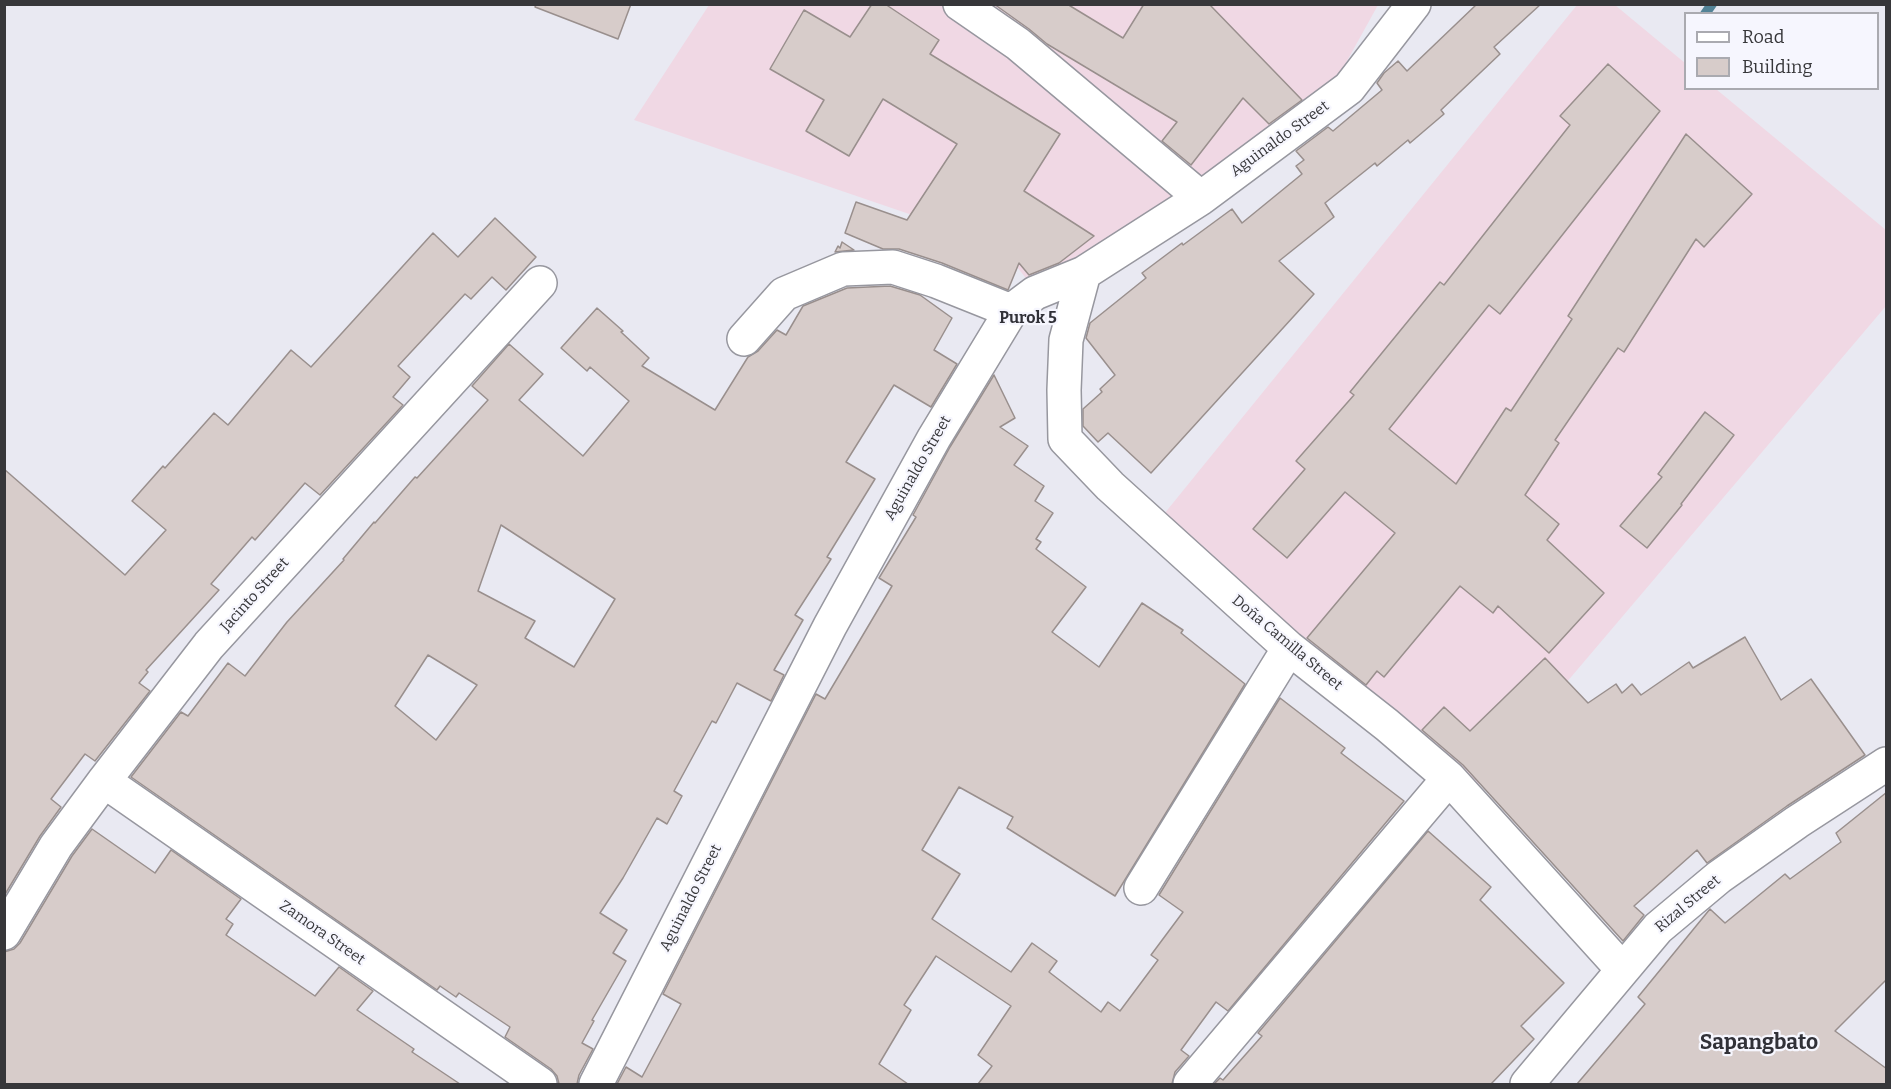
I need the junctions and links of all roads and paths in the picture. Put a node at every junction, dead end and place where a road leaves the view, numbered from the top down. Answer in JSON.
{"nodes":[{"id":1,"x":960,"y":4,"type":"edge"},
{"id":2,"x":1414,"y":4,"type":"edge"},
{"id":3,"x":1201,"y":198,"type":"junction"},
{"id":4,"x":1084,"y":273,"type":"junction"},
{"id":5,"x":540,"y":283,"type":"dead end"},
{"id":6,"x":1011,"y":311,"type":"junction"},
{"id":7,"x":744,"y":339,"type":"dead end"},
{"id":8,"x":1289,"y":648,"type":"junction"},
{"id":9,"x":1887,"y":764,"type":"edge"},
{"id":10,"x":1449,"y":778,"type":"junction"},
{"id":11,"x":104,"y":781,"type":"junction"},
{"id":12,"x":1141,"y":888,"type":"dead end"},
{"id":13,"x":4,"y":933,"type":"edge"},
{"id":14,"x":1622,"y":969,"type":"junction"},
{"id":15,"x":540,"y":1084,"type":"edge"},
{"id":16,"x":596,"y":1084,"type":"edge"},
{"id":17,"x":1190,"y":1084,"type":"edge"},
{"id":18,"x":1527,"y":1084,"type":"edge"}],
"edges":[{"from":1,"to":3,"type":"street"},
{"from":2,"to":3,"type":"street","name":"Aguinaldo Street"},
{"from":3,"to":4,"type":"street","name":"Aguinaldo Street"},
{"from":4,"to":6,"type":"street","name":"Aguinaldo Street"},
{"from":4,"to":8,"type":"street","name":"Doña Camilla Street"},
{"from":5,"to":11,"type":"street","name":"Jacinto Street"},
{"from":6,"to":7,"type":"street"},
{"from":6,"to":16,"type":"street","name":"Aguinaldo Street"},
{"from":8,"to":10,"type":"street","name":"Doña Camilla Street"},
{"from":8,"to":12,"type":"street"},
{"from":9,"to":14,"type":"street","name":"Rizal Street"},
{"from":10,"to":14,"type":"street","name":"Doña Camilla Street"},
{"from":10,"to":17,"type":"street"},
{"from":11,"to":13,"type":"street","name":"Jacinto Street"},
{"from":11,"to":15,"type":"street","name":"Zamora Street"},
{"from":14,"to":18,"type":"street","name":"Rizal Street"}]}
